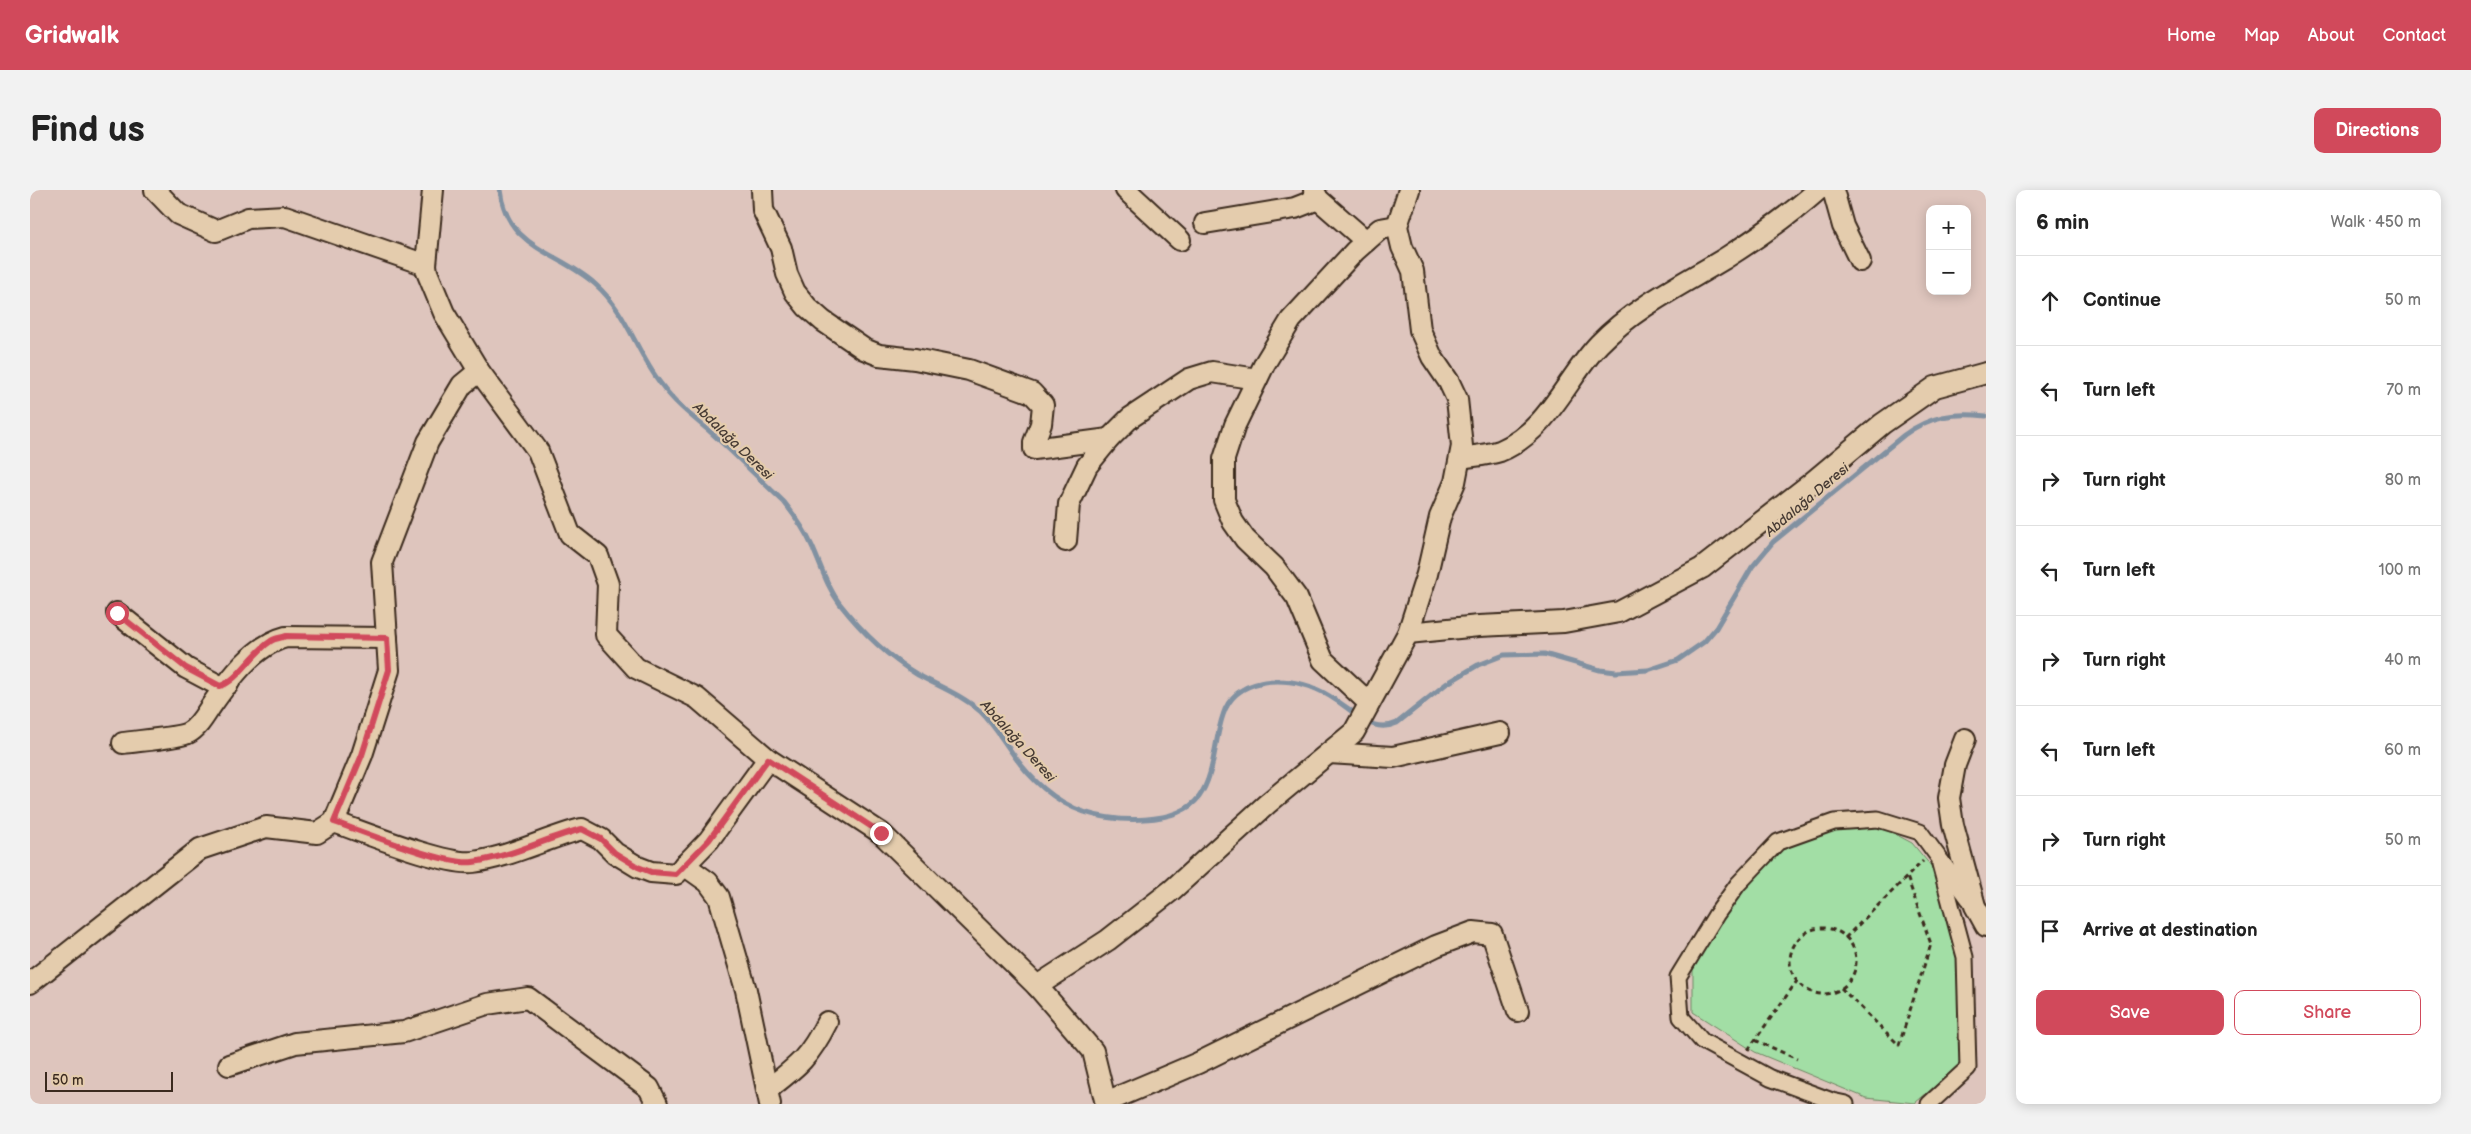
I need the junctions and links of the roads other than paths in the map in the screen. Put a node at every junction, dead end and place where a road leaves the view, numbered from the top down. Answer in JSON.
{"nodes":[{"id":1,"x":156,"y":190,"type":"edge"},
{"id":2,"x":433,"y":190,"type":"edge"},
{"id":3,"x":762,"y":190,"type":"edge"},
{"id":4,"x":1126,"y":190,"type":"edge"},
{"id":5,"x":1409,"y":190,"type":"edge"},
{"id":6,"x":1818,"y":190,"type":"edge"},
{"id":7,"x":1833,"y":190,"type":"edge"},
{"id":8,"x":1316,"y":195,"type":"edge"},
{"id":9,"x":1205,"y":223,"type":"dead end"},
{"id":10,"x":1397,"y":226,"type":"junction"},
{"id":11,"x":1180,"y":240,"type":"dead end"},
{"id":12,"x":1366,"y":241,"type":"junction"},
{"id":13,"x":1860,"y":261,"type":"dead end"},
{"id":14,"x":426,"y":265,"type":"junction"},
{"id":15,"x":479,"y":371,"type":"junction"},
{"id":16,"x":1986,"y":373,"type":"edge"},
{"id":17,"x":1257,"y":379,"type":"junction"},
{"id":18,"x":1109,"y":439,"type":"junction"},
{"id":19,"x":1460,"y":458,"type":"junction"},
{"id":20,"x":1066,"y":541,"type":"dead end"},
{"id":21,"x":117,"y":613,"type":"dead end"},
{"id":22,"x":1408,"y":633,"type":"junction"},
{"id":23,"x":387,"y":638,"type":"junction"},
{"id":24,"x":228,"y":684,"type":"junction"},
{"id":25,"x":1367,"y":707,"type":"junction"},
{"id":26,"x":1500,"y":733,"type":"dead end"},
{"id":27,"x":1964,"y":738,"type":"dead end"},
{"id":28,"x":123,"y":743,"type":"dead end"},
{"id":29,"x":1329,"y":752,"type":"junction"},
{"id":30,"x":768,"y":759,"type":"junction"},
{"id":31,"x":334,"y":822,"type":"junction"},
{"id":32,"x":1936,"y":853,"type":"junction"},
{"id":33,"x":684,"y":865,"type":"junction"},
{"id":34,"x":1974,"y":906,"type":"junction"},
{"id":35,"x":1986,"y":926,"type":"edge"},
{"id":36,"x":30,"y":983,"type":"edge"},
{"id":37,"x":1037,"y":986,"type":"junction"},
{"id":38,"x":1518,"y":1011,"type":"dead end"},
{"id":39,"x":827,"y":1022,"type":"dead end"},
{"id":40,"x":229,"y":1065,"type":"dead end"},
{"id":41,"x":769,"y":1097,"type":"edge"},
{"id":42,"x":1106,"y":1103,"type":"edge"},
{"id":43,"x":657,"y":1104,"type":"edge"},
{"id":44,"x":1846,"y":1104,"type":"edge"},
{"id":45,"x":1929,"y":1104,"type":"edge"}],
"edges":[{"from":1,"to":14,"type":"street"},
{"from":2,"to":14,"type":"street"},
{"from":3,"to":18,"type":"street"},
{"from":4,"to":11,"type":"street"},
{"from":5,"to":10,"type":"street"},
{"from":6,"to":19,"type":"street"},
{"from":7,"to":13,"type":"street"},
{"from":8,"to":9,"type":"street"},
{"from":8,"to":12,"type":"street"},
{"from":10,"to":12,"type":"street"},
{"from":10,"to":19,"type":"street"},
{"from":12,"to":17,"type":"street"},
{"from":14,"to":15,"type":"street"},
{"from":15,"to":23,"type":"street"},
{"from":15,"to":30,"type":"street"},
{"from":16,"to":22,"type":"street"},
{"from":17,"to":18,"type":"street"},
{"from":17,"to":25,"type":"street"},
{"from":18,"to":20,"type":"street"},
{"from":19,"to":22,"type":"street"},
{"from":21,"to":24,"type":"street"},
{"from":22,"to":25,"type":"street"},
{"from":23,"to":24,"type":"street"},
{"from":23,"to":31,"type":"street"},
{"from":24,"to":28,"type":"street"},
{"from":25,"to":29,"type":"street"},
{"from":26,"to":29,"type":"street"},
{"from":27,"to":34,"type":"street"},
{"from":29,"to":37,"type":"street"},
{"from":30,"to":33,"type":"street"},
{"from":30,"to":37,"type":"street"},
{"from":31,"to":33,"type":"street"},
{"from":31,"to":36,"type":"street"},
{"from":32,"to":34,"type":"street"},
{"from":32,"to":44,"type":"street"},
{"from":32,"to":45,"type":"street"},
{"from":33,"to":41,"type":"street"},
{"from":34,"to":35,"type":"street"},
{"from":37,"to":42,"type":"street"},
{"from":38,"to":42,"type":"street"},
{"from":39,"to":41,"type":"street"},
{"from":40,"to":43,"type":"street"}]}
